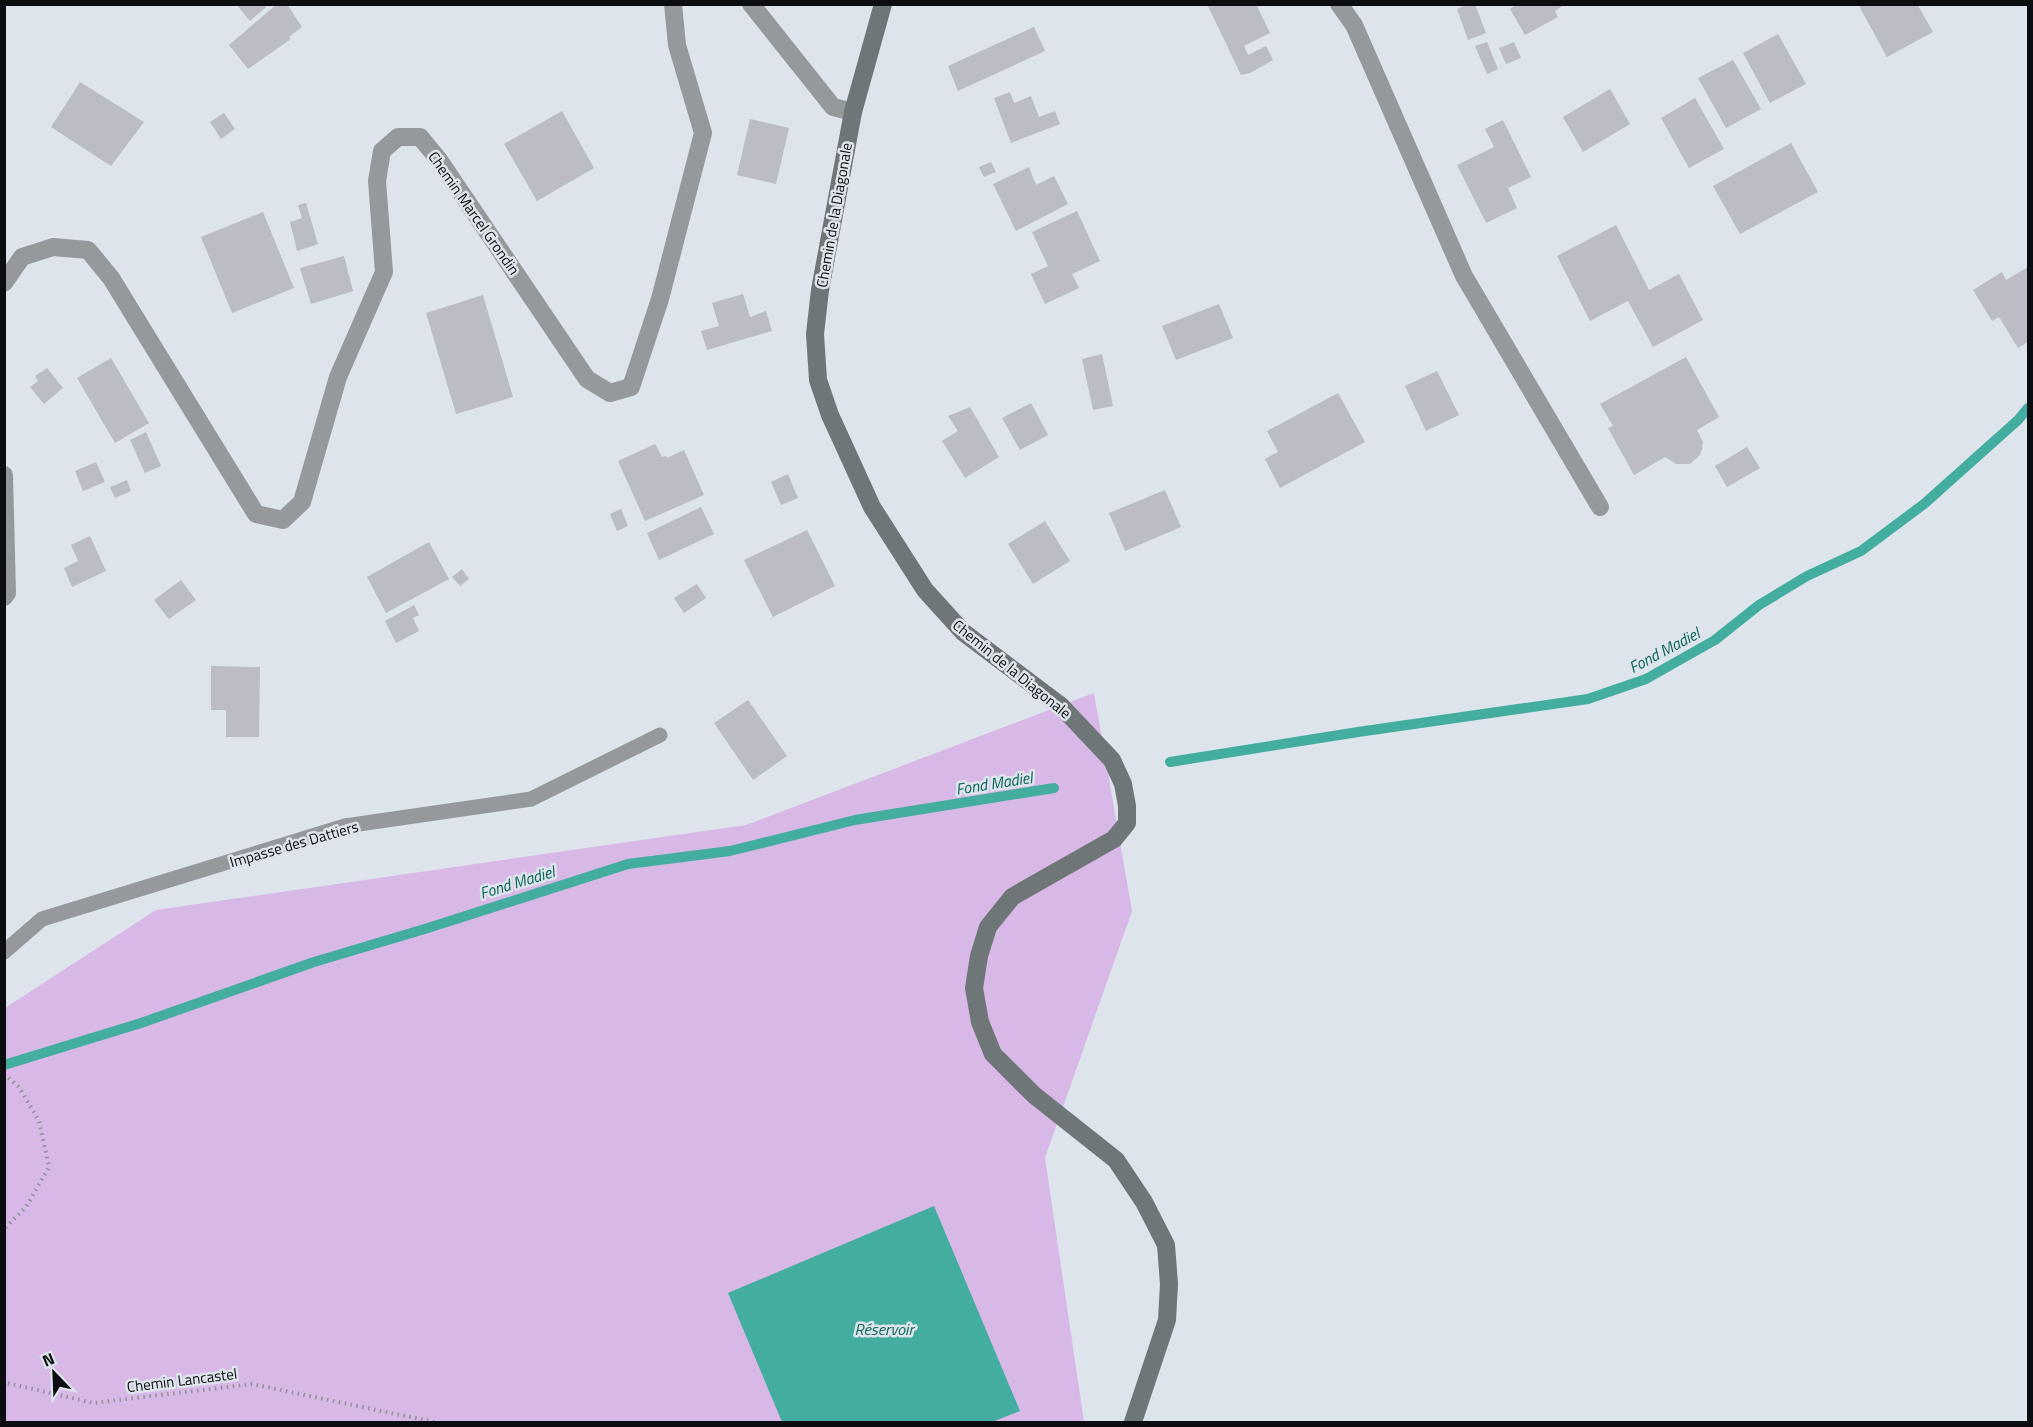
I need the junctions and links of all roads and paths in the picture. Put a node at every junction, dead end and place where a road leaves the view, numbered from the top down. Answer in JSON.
{"nodes":[{"id":1,"x":673,"y":4,"type":"edge"},
{"id":2,"x":751,"y":4,"type":"edge"},
{"id":3,"x":883,"y":4,"type":"edge"},
{"id":4,"x":1339,"y":4,"type":"edge"},
{"id":5,"x":853,"y":112,"type":"junction"},
{"id":6,"x":4,"y":283,"type":"edge"},
{"id":7,"x":4,"y":475,"type":"edge"},
{"id":8,"x":1600,"y":507,"type":"dead end"},
{"id":9,"x":4,"y":597,"type":"edge"},
{"id":10,"x":660,"y":735,"type":"dead end"},
{"id":11,"x":4,"y":952,"type":"edge"},
{"id":12,"x":4,"y":1074,"type":"edge"},
{"id":13,"x":4,"y":1229,"type":"edge"},
{"id":14,"x":4,"y":1379,"type":"edge"},
{"id":15,"x":434,"y":1422,"type":"edge"},
{"id":16,"x":1133,"y":1422,"type":"edge"}],
"edges":[{"from":1,"to":6,"type":"street","name":"Chemin Marcel Grondin"},
{"from":2,"to":5,"type":"street"},
{"from":3,"to":5,"type":"main road","name":"Chemin de la Diagonale"},
{"from":4,"to":8,"type":"street"},
{"from":5,"to":16,"type":"main road","name":"Chemin de la Diagonale"},
{"from":7,"to":9,"type":"street"},
{"from":10,"to":11,"type":"lane","name":"Impasse des Dattiers"},
{"from":12,"to":13,"type":"path"},
{"from":14,"to":15,"type":"path","name":"Chemin Lancastel"}]}
